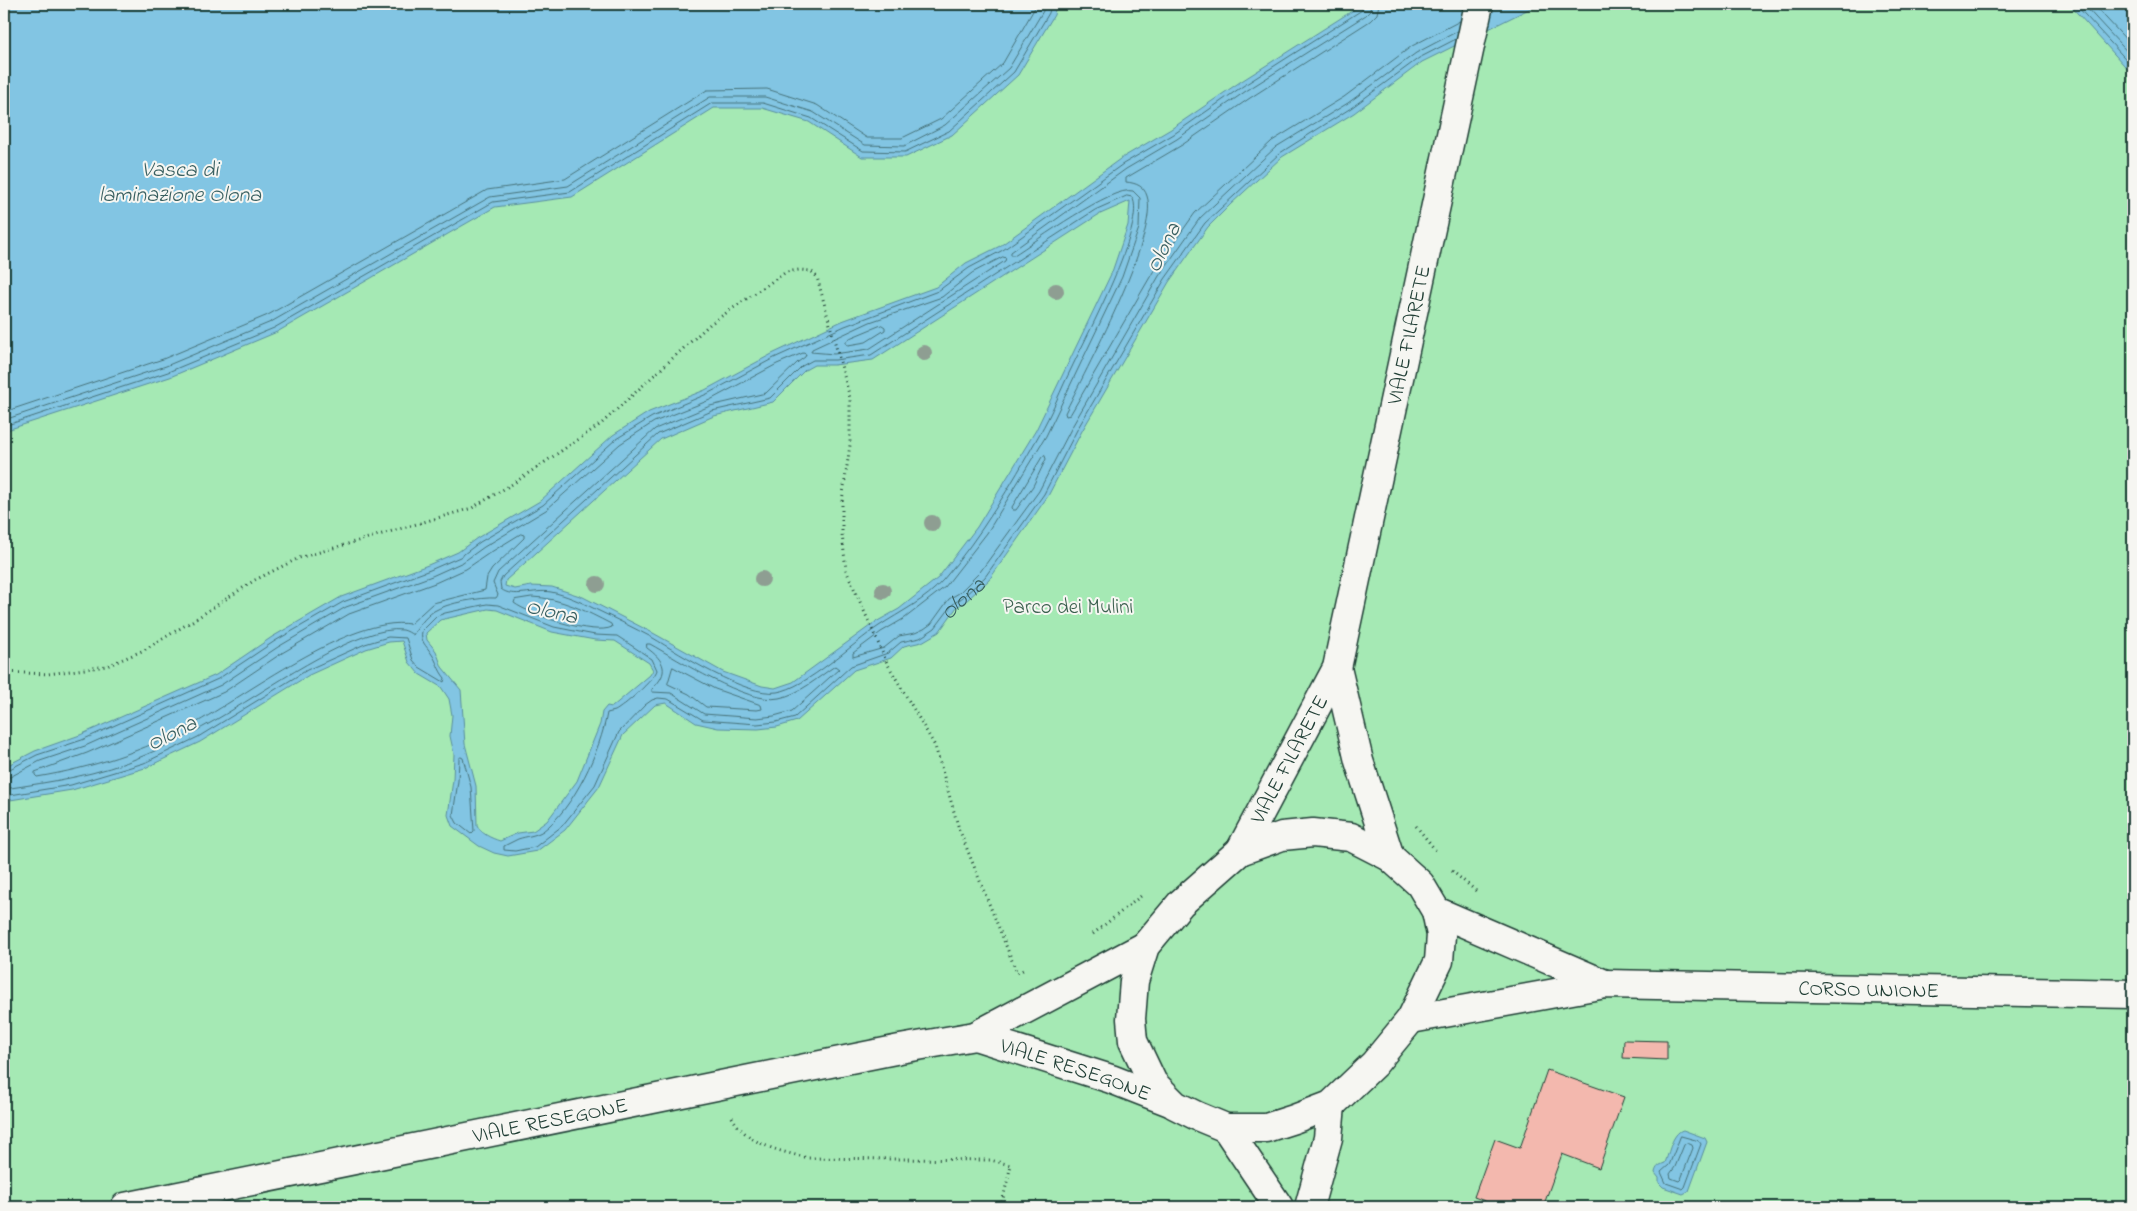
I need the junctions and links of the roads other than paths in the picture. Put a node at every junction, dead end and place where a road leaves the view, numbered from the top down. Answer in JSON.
{"nodes":[{"id":1,"x":1479,"y":4,"type":"edge"},
{"id":2,"x":1337,"y":668,"type":"junction"},
{"id":3,"x":1240,"y":851,"type":"junction"},
{"id":4,"x":1390,"y":857,"type":"junction"},
{"id":5,"x":1436,"y":911,"type":"junction"},
{"id":6,"x":1145,"y":946,"type":"junction"},
{"id":7,"x":1605,"y":984,"type":"junction"},
{"id":8,"x":2133,"y":994,"type":"edge"},
{"id":9,"x":1411,"y":1019,"type":"junction"},
{"id":10,"x":975,"y":1036,"type":"junction"},
{"id":11,"x":1175,"y":1104,"type":"junction"},
{"id":12,"x":1331,"y":1105,"type":"junction"},
{"id":13,"x":1226,"y":1128,"type":"junction"},
{"id":14,"x":125,"y":1207,"type":"edge"},
{"id":15,"x":1279,"y":1207,"type":"edge"},
{"id":16,"x":1309,"y":1207,"type":"edge"}],
"edges":[{"from":1,"to":2,"type":"street","name":"VIALE FILARETE"},
{"from":2,"to":3,"type":"street","name":"VIALE FILARETE"},
{"from":2,"to":4,"type":"street","name":"VIALE FILARETE"},
{"from":3,"to":4,"type":"street"},
{"from":3,"to":6,"type":"street"},
{"from":4,"to":5,"type":"street"},
{"from":5,"to":7,"type":"street","name":"CORSO UNIONE"},
{"from":5,"to":9,"type":"street"},
{"from":6,"to":10,"type":"street","name":"VIALE RESEGONE"},
{"from":6,"to":11,"type":"street"},
{"from":7,"to":8,"type":"street","name":"CORSO UNIONE"},
{"from":7,"to":9,"type":"street","name":"CORSO UNIONE"},
{"from":9,"to":12,"type":"street"},
{"from":10,"to":11,"type":"street","name":"VIALE RESEGONE"},
{"from":10,"to":14,"type":"street","name":"VIALE RESEGONE"},
{"from":11,"to":13,"type":"street"},
{"from":12,"to":13,"type":"street"},
{"from":12,"to":16,"type":"street"},
{"from":13,"to":15,"type":"street"}]}
